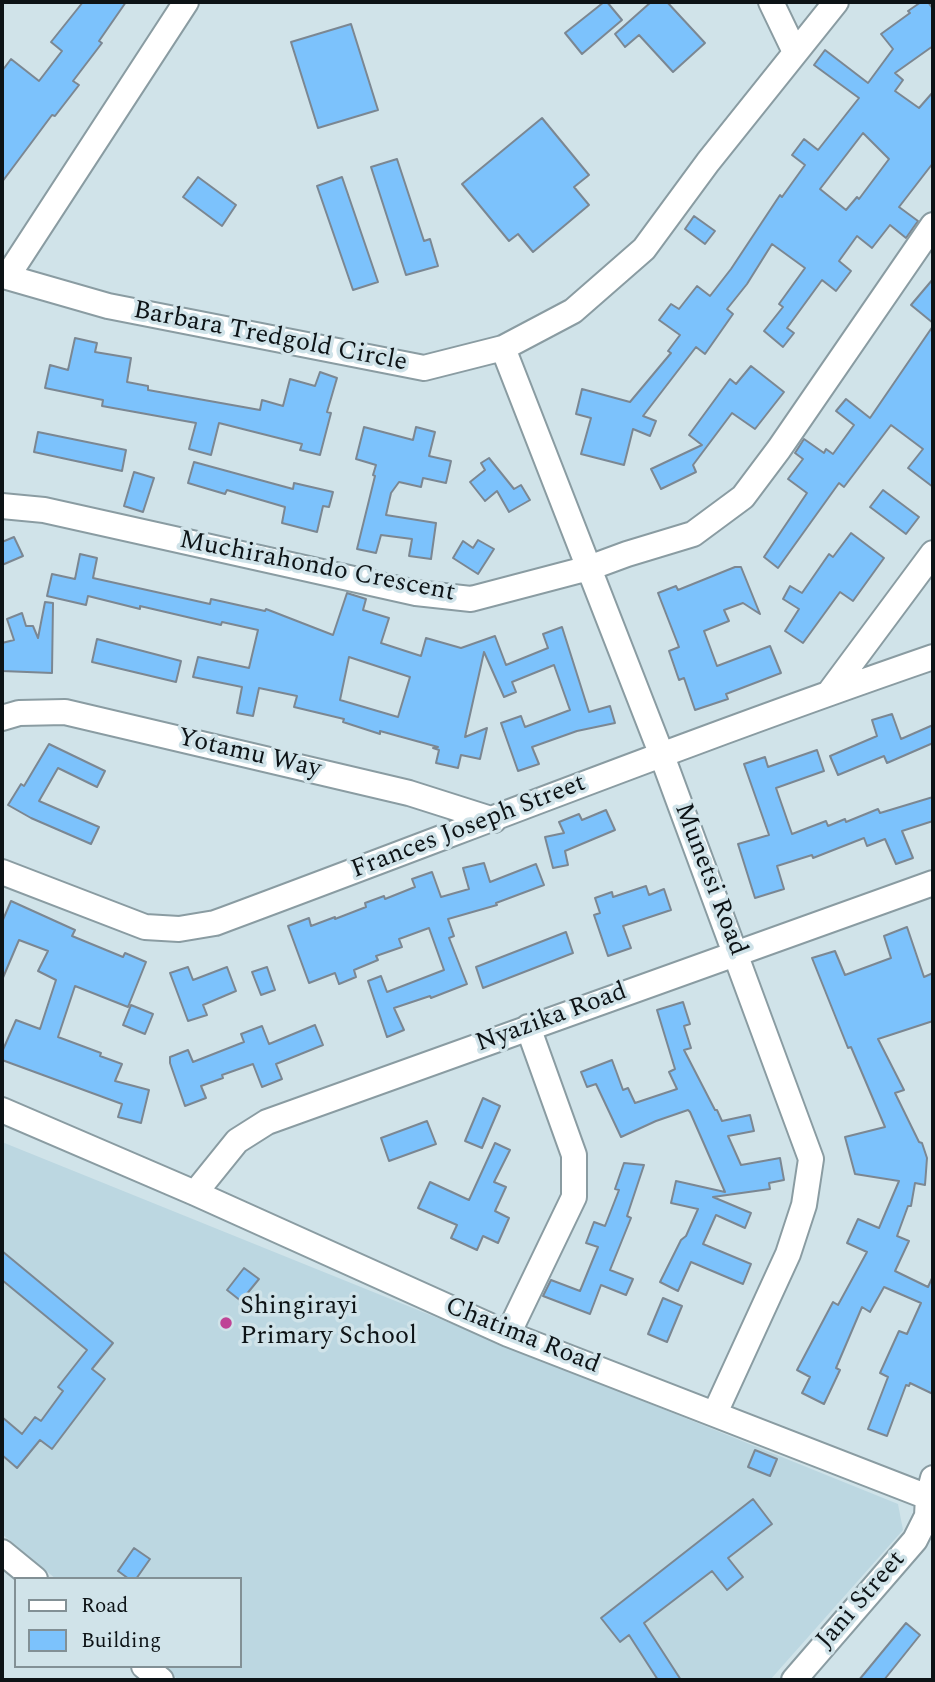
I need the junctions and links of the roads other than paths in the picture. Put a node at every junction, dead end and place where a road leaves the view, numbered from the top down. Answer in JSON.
{"nodes":[{"id":1,"x":186,"y":2,"type":"edge"},
{"id":2,"x":771,"y":2,"type":"edge"},
{"id":3,"x":836,"y":2,"type":"edge"},
{"id":4,"x":795,"y":52,"type":"junction"},
{"id":5,"x":933,"y":225,"type":"edge"},
{"id":6,"x":4,"y":275,"type":"edge"},
{"id":7,"x":503,"y":348,"type":"junction"},
{"id":8,"x":2,"y":506,"type":"edge"},
{"id":9,"x":933,"y":553,"type":"edge"},
{"id":10,"x":589,"y":568,"type":"junction"},
{"id":11,"x":933,"y":657,"type":"edge"},
{"id":12,"x":829,"y":693,"type":"junction"},
{"id":13,"x":2,"y":718,"type":"edge"},
{"id":14,"x":662,"y":753,"type":"junction"},
{"id":15,"x":494,"y":820,"type":"junction"},
{"id":16,"x":2,"y":872,"type":"edge"},
{"id":17,"x":933,"y":883,"type":"edge"},
{"id":18,"x":737,"y":953,"type":"junction"},
{"id":19,"x":527,"y":1027,"type":"junction"},
{"id":20,"x":2,"y":1110,"type":"edge"},
{"id":21,"x":195,"y":1193,"type":"junction"},
{"id":22,"x":508,"y":1334,"type":"junction"},
{"id":23,"x":715,"y":1413,"type":"junction"},
{"id":24,"x":931,"y":1491,"type":"edge"},
{"id":25,"x":2,"y":1552,"type":"edge"},
{"id":26,"x":33,"y":1577,"type":"edge"},
{"id":27,"x":146,"y":1668,"type":"edge"},
{"id":28,"x":161,"y":1680,"type":"edge"},
{"id":29,"x":794,"y":1680,"type":"edge"}],
"edges":[{"from":1,"to":6,"type":"street","name":"Barbara Tredgold Circle"},
{"from":2,"to":4,"type":"street"},
{"from":3,"to":4,"type":"street","name":"Barbara Tredgold Circle"},
{"from":4,"to":7,"type":"street","name":"Barbara Tredgold Circle"},
{"from":5,"to":10,"type":"street","name":"Muchirahondo Crescent"},
{"from":6,"to":7,"type":"street","name":"Barbara Tredgold Circle"},
{"from":7,"to":10,"type":"street","name":"Munetsi Road"},
{"from":8,"to":10,"type":"street","name":"Muchirahondo Crescent"},
{"from":9,"to":12,"type":"street"},
{"from":10,"to":14,"type":"street","name":"Munetsi Road"},
{"from":11,"to":12,"type":"street","name":"Frances Joseph Street"},
{"from":12,"to":14,"type":"street","name":"Frances Joseph Street"},
{"from":13,"to":15,"type":"street","name":"Yotamu Way"},
{"from":14,"to":15,"type":"street","name":"Frances Joseph Street"},
{"from":14,"to":18,"type":"street","name":"Munetsi Road"},
{"from":15,"to":16,"type":"street","name":"Frances Joseph Street"},
{"from":17,"to":18,"type":"street","name":"Nyazika Road"},
{"from":18,"to":19,"type":"street","name":"Nyazika Road"},
{"from":18,"to":23,"type":"street","name":"Munetsi Road"},
{"from":19,"to":21,"type":"street","name":"Nyazika Road"},
{"from":19,"to":22,"type":"street"},
{"from":20,"to":21,"type":"street","name":"Chatima Road"},
{"from":21,"to":22,"type":"street","name":"Chatima Road"},
{"from":22,"to":23,"type":"street","name":"Chatima Road"},
{"from":23,"to":24,"type":"street","name":"Chatima Road"},
{"from":24,"to":29,"type":"street","name":"Jani Street"},
{"from":25,"to":26,"type":"street"},
{"from":27,"to":28,"type":"street"}]}
